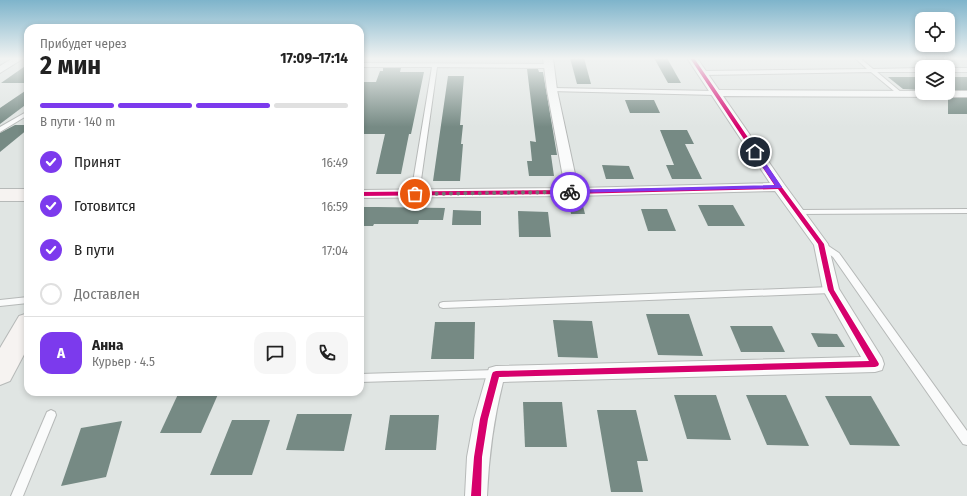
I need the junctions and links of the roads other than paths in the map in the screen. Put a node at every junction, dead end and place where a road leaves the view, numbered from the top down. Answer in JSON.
{"nodes":[{"id":1,"x":433,"y":81,"type":"edge"},
{"id":2,"x":551,"y":81,"type":"edge"},
{"id":3,"x":708,"y":81,"type":"edge"},
{"id":4,"x":886,"y":81,"type":"edge"},
{"id":5,"x":552,"y":90,"type":"junction"},
{"id":6,"x":716,"y":93,"type":"junction"},
{"id":7,"x":900,"y":94,"type":"junction"},
{"id":8,"x":967,"y":94,"type":"edge"},
{"id":9,"x":24,"y":115,"type":"edge"},
{"id":10,"x":0,"y":130,"type":"edge"},
{"id":11,"x":779,"y":187,"type":"junction"},
{"id":12,"x":572,"y":192,"type":"junction"},
{"id":13,"x":0,"y":194,"type":"edge"},
{"id":14,"x":364,"y":194,"type":"edge"},
{"id":15,"x":415,"y":194,"type":"junction"},
{"id":16,"x":24,"y":195,"type":"edge"},
{"id":17,"x":967,"y":211,"type":"edge"},
{"id":18,"x":798,"y":212,"type":"junction"},
{"id":19,"x":821,"y":244,"type":"junction"},
{"id":20,"x":831,"y":290,"type":"junction"},
{"id":21,"x":24,"y":300,"type":"edge"},
{"id":22,"x":0,"y":303,"type":"edge"},
{"id":23,"x":443,"y":306,"type":"dead end"},
{"id":24,"x":24,"y":330,"type":"edge"},
{"id":25,"x":0,"y":373,"type":"edge"},
{"id":26,"x":496,"y":374,"type":"junction"},
{"id":27,"x":364,"y":378,"type":"edge"},
{"id":28,"x":51,"y":415,"type":"dead end"},
{"id":29,"x":967,"y":440,"type":"edge"},
{"id":30,"x":17,"y":496,"type":"edge"},
{"id":31,"x":476,"y":496,"type":"edge"}],
"edges":[{"from":1,"to":15,"type":"lane"},
{"from":2,"to":5,"type":"street"},
{"from":3,"to":6,"type":"street"},
{"from":4,"to":7,"type":"lane"},
{"from":5,"to":6,"type":"lane"},
{"from":5,"to":12,"type":"street"},
{"from":6,"to":7,"type":"street"},
{"from":6,"to":11,"type":"street"},
{"from":7,"to":8,"type":"street"},
{"from":9,"to":10,"type":"lane"},
{"from":11,"to":12,"type":"street"},
{"from":11,"to":18,"type":"street"},
{"from":12,"to":15,"type":"street"},
{"from":13,"to":16,"type":"street"},
{"from":14,"to":15,"type":"street"},
{"from":17,"to":18,"type":"lane"},
{"from":18,"to":19,"type":"street"},
{"from":19,"to":20,"type":"street"},
{"from":19,"to":29,"type":"lane"},
{"from":20,"to":23,"type":"lane"},
{"from":20,"to":26,"type":"street"},
{"from":21,"to":22,"type":"lane"},
{"from":24,"to":25,"type":"street"},
{"from":26,"to":27,"type":"lane"},
{"from":26,"to":31,"type":"street"},
{"from":28,"to":30,"type":"lane"}]}
